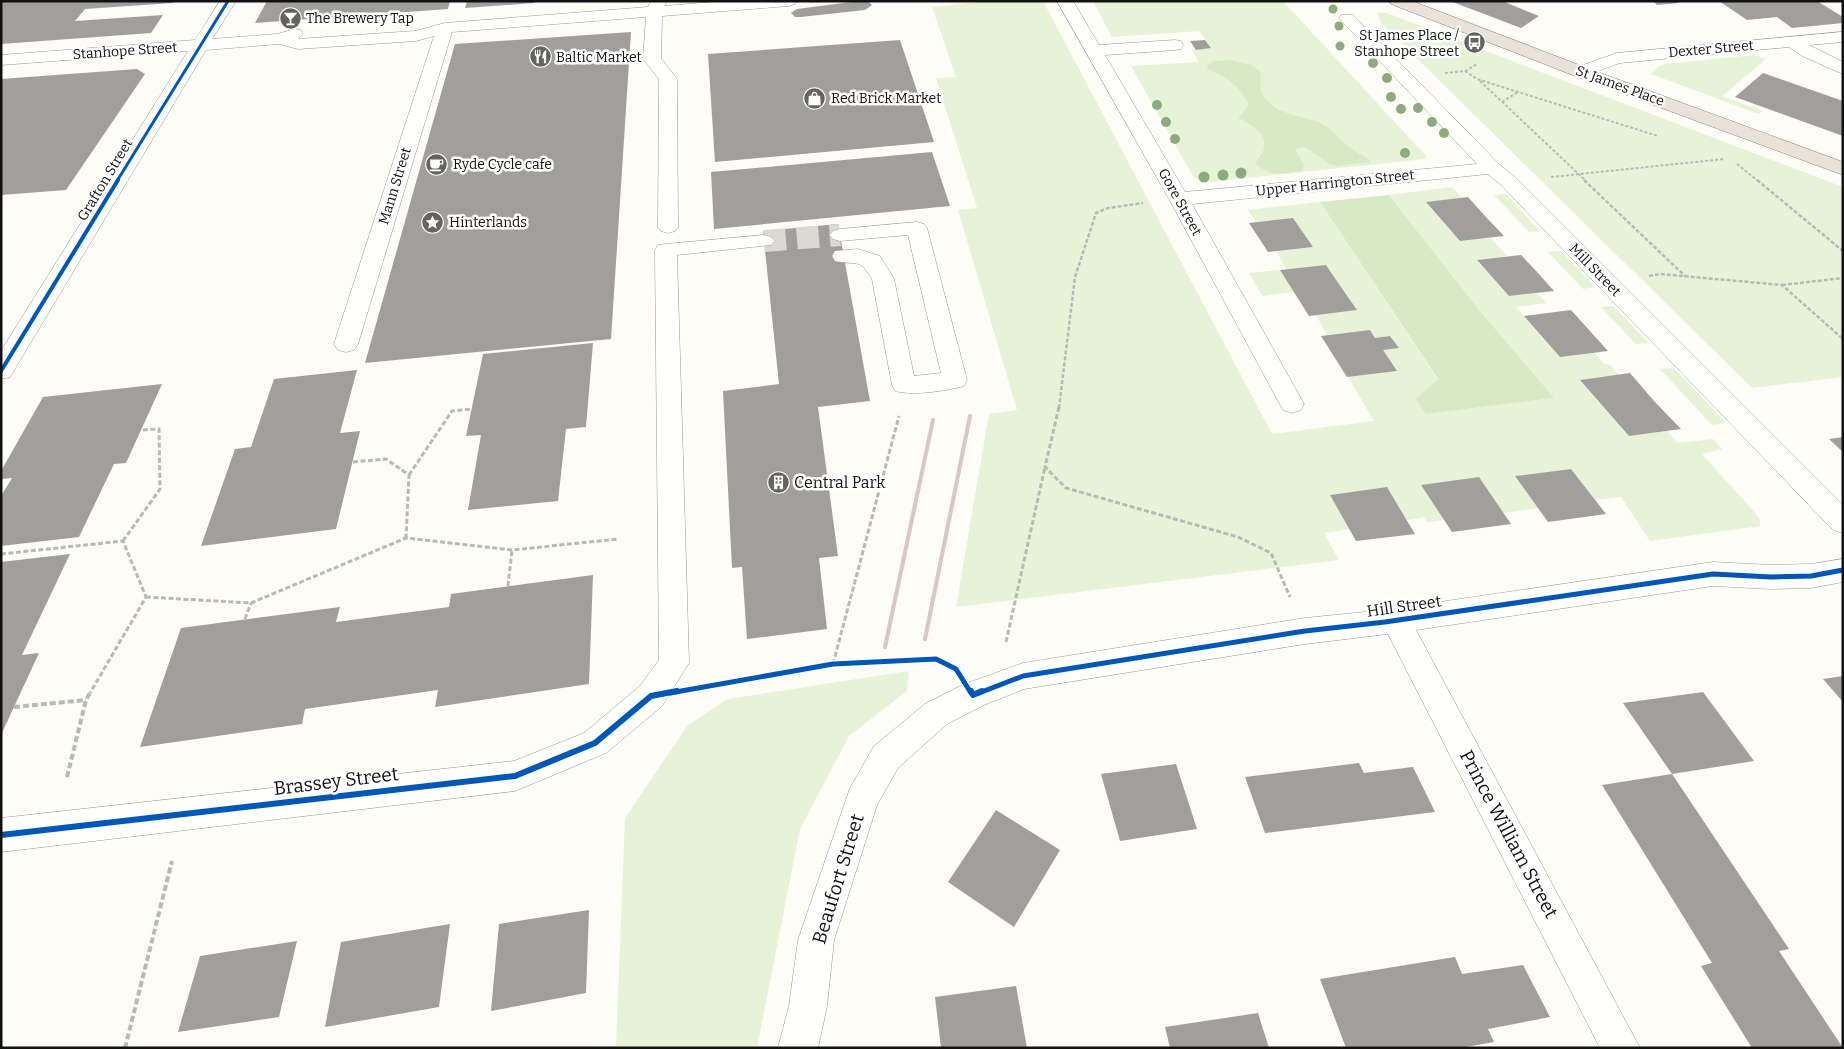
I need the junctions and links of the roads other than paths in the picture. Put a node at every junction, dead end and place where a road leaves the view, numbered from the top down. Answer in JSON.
{"nodes":[{"id":1,"x":228,"y":1,"type":"edge"},
{"id":2,"x":789,"y":1,"type":"edge"},
{"id":3,"x":1065,"y":1,"type":"edge"},
{"id":4,"x":1397,"y":1,"type":"edge"},
{"id":5,"x":656,"y":6,"type":"edge"},
{"id":6,"x":1347,"y":18,"type":"dead end"},
{"id":7,"x":445,"y":28,"type":"junction"},
{"id":8,"x":1843,"y":38,"type":"edge"},
{"id":9,"x":279,"y":40,"type":"junction"},
{"id":10,"x":1792,"y":42,"type":"junction"},
{"id":11,"x":200,"y":45,"type":"junction"},
{"id":12,"x":1175,"y":45,"type":"dead end"},
{"id":13,"x":1093,"y":51,"type":"junction"},
{"id":14,"x":271,"y":55,"type":"dead end"},
{"id":15,"x":1,"y":60,"type":"edge"},
{"id":16,"x":1843,"y":68,"type":"edge"},
{"id":17,"x":1581,"y":72,"type":"junction"},
{"id":18,"x":1843,"y":169,"type":"edge"},
{"id":19,"x":1500,"y":175,"type":"junction"},
{"id":20,"x":1179,"y":199,"type":"junction"},
{"id":21,"x":667,"y":239,"type":"junction"},
{"id":22,"x":764,"y":242,"type":"tunnel mouth"},
{"id":23,"x":346,"y":344,"type":"dead end"},
{"id":24,"x":1,"y":372,"type":"edge"},
{"id":25,"x":904,"y":385,"type":"joint"},
{"id":26,"x":1292,"y":404,"type":"dead end"},
{"id":27,"x":1843,"y":522,"type":"edge"},
{"id":28,"x":1843,"y":570,"type":"edge"},
{"id":29,"x":1396,"y":620,"type":"junction"},
{"id":30,"x":862,"y":799,"type":"joint"},
{"id":31,"x":1,"y":836,"type":"edge"},
{"id":32,"x":798,"y":1048,"type":"edge"},
{"id":33,"x":1621,"y":1048,"type":"edge"}],
"edges":[{"from":1,"to":11,"type":"street","name":"Grafton Street"},
{"from":2,"to":5,"type":"street","name":"Stanhope Street"},
{"from":3,"to":13,"type":"street","name":"Gore Street"},
{"from":4,"to":17,"type":"highway","name":"St James Place"},
{"from":5,"to":7,"type":"street","name":"Stanhope Street"},
{"from":5,"to":21,"type":"street","name":"Brassey Street"},
{"from":6,"to":19,"type":"street","name":"Mill Street"},
{"from":7,"to":9,"type":"street","name":"Stanhope Street"},
{"from":7,"to":23,"type":"street","name":"Mann Street"},
{"from":8,"to":10,"type":"street","name":"Dexter Street"},
{"from":9,"to":11,"type":"street","name":"Stanhope Street"},
{"from":9,"to":14,"type":"street"},
{"from":10,"to":16,"type":"street"},
{"from":10,"to":17,"type":"street","name":"Dexter Street"},
{"from":11,"to":15,"type":"street","name":"Stanhope Street"},
{"from":11,"to":24,"type":"street","name":"Grafton Street"},
{"from":12,"to":13,"type":"street"},
{"from":13,"to":20,"type":"street","name":"Gore Street"},
{"from":17,"to":18,"type":"highway","name":"St James Place"},
{"from":19,"to":20,"type":"street","name":"Upper Harrington Street"},
{"from":19,"to":27,"type":"street","name":"Mill Street"},
{"from":20,"to":26,"type":"street","name":"Gore Street"},
{"from":21,"to":22,"type":"street"},
{"from":21,"to":31,"type":"street","name":"Brassey Street"},
{"from":25,"to":25,"type":"street"},
{"from":28,"to":29,"type":"street","name":"Hill Street"},
{"from":29,"to":30,"type":"street","name":"Hill Street"},
{"from":29,"to":33,"type":"street","name":"Prince William Street"},
{"from":30,"to":32,"type":"street","name":"Beaufort Street"}]}
